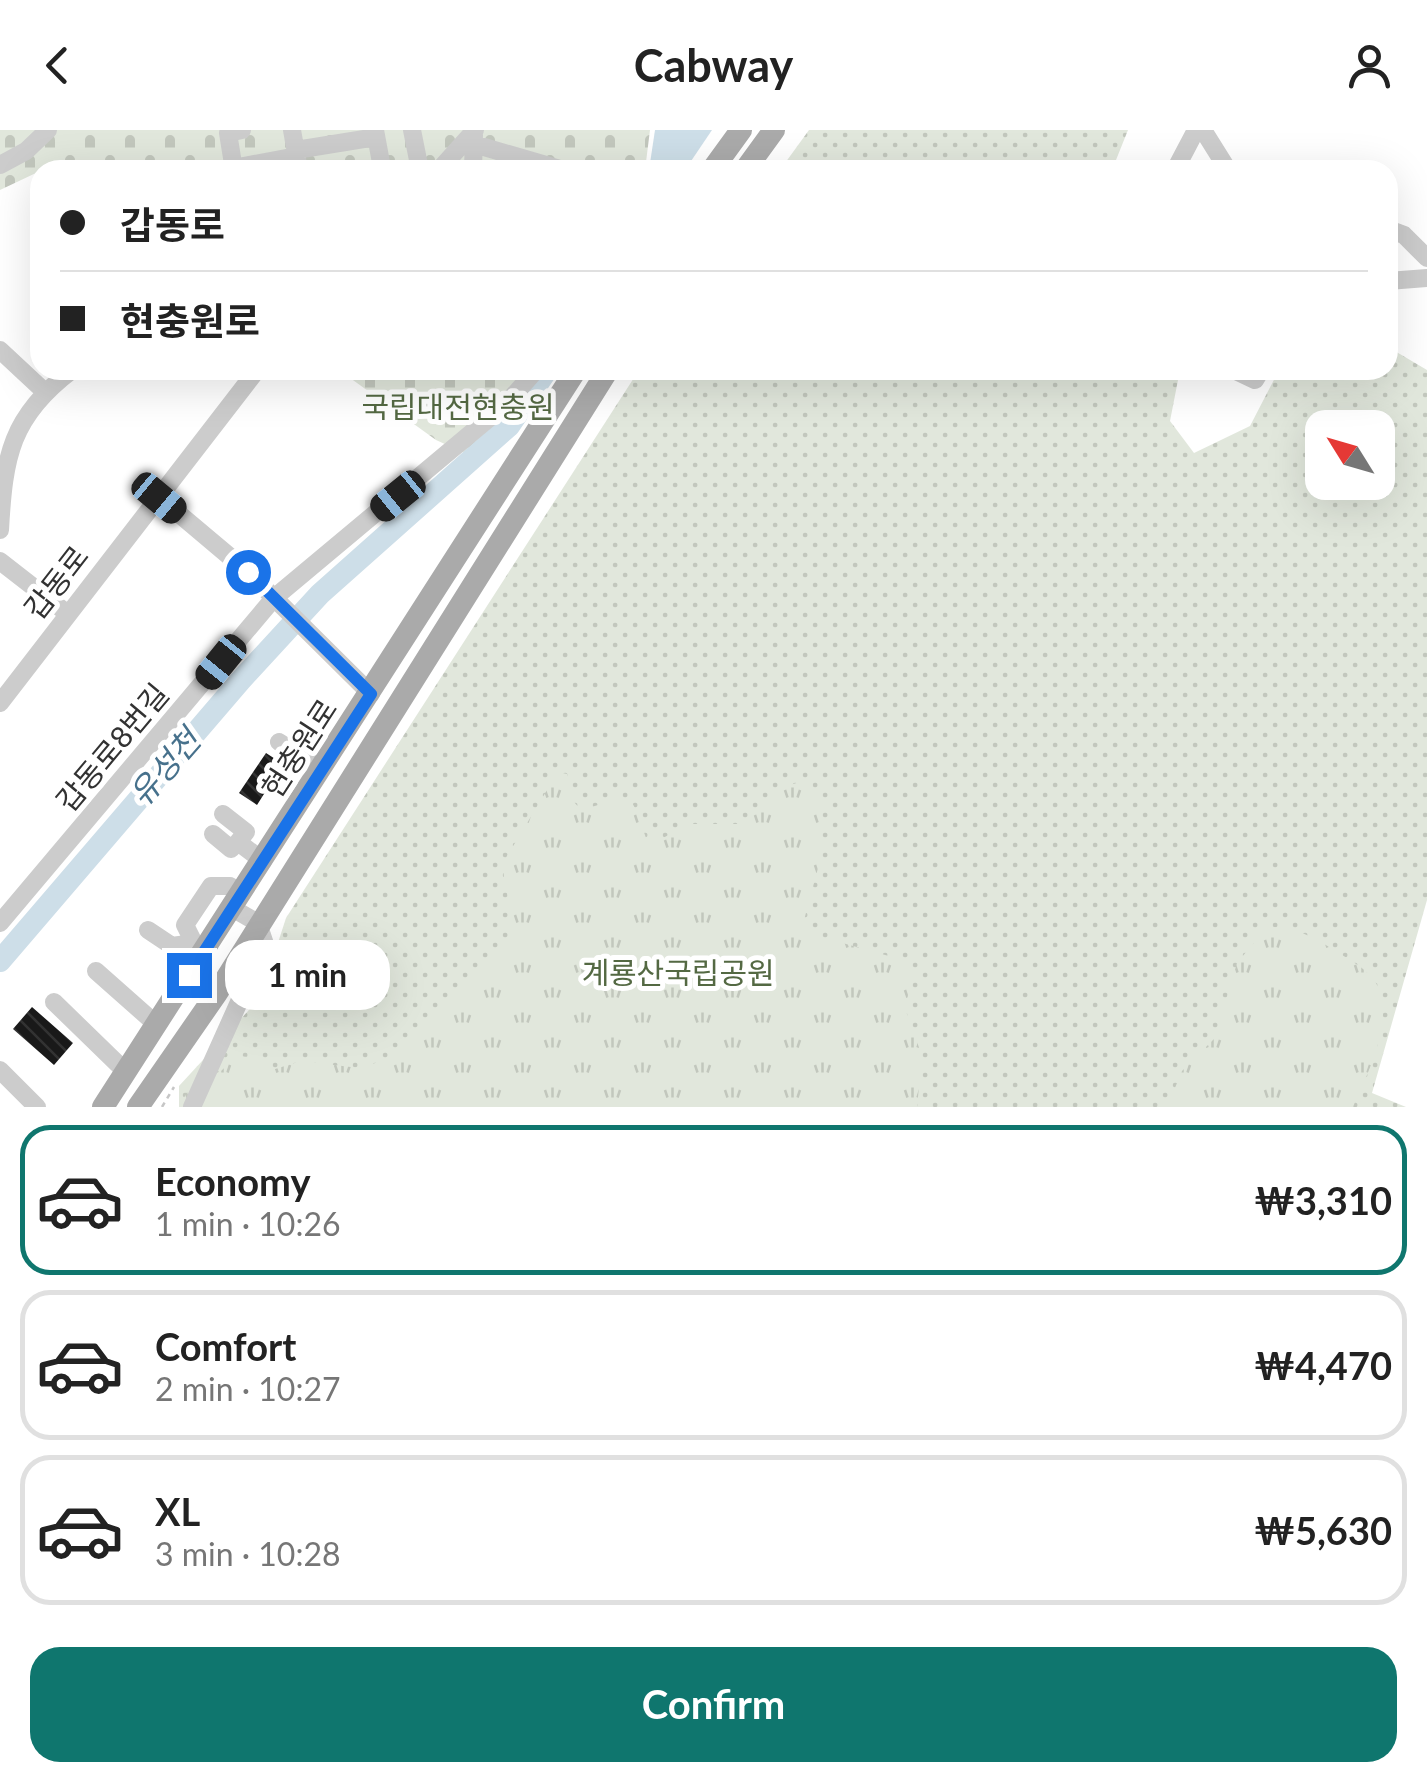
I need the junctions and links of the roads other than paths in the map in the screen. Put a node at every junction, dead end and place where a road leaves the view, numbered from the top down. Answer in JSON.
{"nodes":[{"id":1,"x":48,"y":130,"type":"edge"},
{"id":2,"x":242,"y":130,"type":"edge"},
{"id":3,"x":292,"y":130,"type":"edge"},
{"id":4,"x":412,"y":130,"type":"edge"},
{"id":5,"x":742,"y":130,"type":"edge"},
{"id":6,"x":774,"y":130,"type":"edge"},
{"id":7,"x":1199,"y":130,"type":"edge"},
{"id":8,"x":376,"y":134,"type":"edge"},
{"id":9,"x":474,"y":144,"type":"junction"},
{"id":10,"x":297,"y":159,"type":"edge"},
{"id":11,"x":232,"y":160,"type":"edge"},
{"id":12,"x":381,"y":160,"type":"edge"},
{"id":13,"x":418,"y":160,"type":"edge"},
{"id":14,"x":448,"y":160,"type":"edge"},
{"id":15,"x":474,"y":160,"type":"edge"},
{"id":16,"x":529,"y":160,"type":"edge"},
{"id":17,"x":720,"y":160,"type":"edge"},
{"id":18,"x":753,"y":160,"type":"edge"},
{"id":19,"x":1181,"y":160,"type":"edge"},
{"id":20,"x":1221,"y":160,"type":"edge"},
{"id":21,"x":0,"y":164,"type":"edge"},
{"id":22,"x":1398,"y":233,"type":"edge"},
{"id":23,"x":1427,"y":258,"type":"edge"},
{"id":24,"x":1427,"y":278,"type":"edge"},
{"id":25,"x":1398,"y":280,"type":"edge"},
{"id":26,"x":0,"y":350,"type":"edge"},
{"id":27,"x":30,"y":378,"type":"edge"},
{"id":28,"x":32,"y":380,"type":"edge"},
{"id":29,"x":59,"y":380,"type":"edge"},
{"id":30,"x":249,"y":380,"type":"edge"},
{"id":31,"x":527,"y":380,"type":"edge"},
{"id":32,"x":570,"y":380,"type":"edge"},
{"id":33,"x":602,"y":380,"type":"edge"},
{"id":34,"x":44,"y":391,"type":"junction"},
{"id":35,"x":159,"y":498,"type":"junction"},
{"id":36,"x":0,"y":530,"type":"edge"},
{"id":37,"x":0,"y":562,"type":"edge"},
{"id":38,"x":276,"y":601,"type":"junction"},
{"id":39,"x":68,"y":614,"type":"junction"},
{"id":40,"x":371,"y":694,"type":"junction"},
{"id":41,"x":0,"y":702,"type":"edge"},
{"id":42,"x":279,"y":742,"type":"dead end"},
{"id":43,"x":322,"y":769,"type":"junction"},
{"id":44,"x":223,"y":814,"type":"dead end"},
{"id":45,"x":212,"y":834,"type":"dead end"},
{"id":46,"x":238,"y":842,"type":"junction"},
{"id":47,"x":262,"y":861,"type":"junction"},
{"id":48,"x":237,"y":900,"type":"junction"},
{"id":49,"x":0,"y":923,"type":"edge"},
{"id":50,"x":258,"y":923,"type":"junction"},
{"id":51,"x":148,"y":930,"type":"dead end"},
{"id":52,"x":199,"y":947,"type":"junction"},
{"id":53,"x":96,"y":971,"type":"dead end"},
{"id":54,"x":54,"y":1002,"type":"dead end"},
{"id":55,"x":157,"y":1025,"type":"junction"},
{"id":56,"x":0,"y":1070,"type":"edge"},
{"id":57,"x":126,"y":1072,"type":"junction"},
{"id":58,"x":37,"y":1107,"type":"edge"},
{"id":59,"x":102,"y":1107,"type":"edge"},
{"id":60,"x":138,"y":1107,"type":"edge"},
{"id":61,"x":192,"y":1107,"type":"edge"}],
"edges":[{"from":1,"to":21,"type":"street"},
{"from":2,"to":11,"type":"street"},
{"from":3,"to":10,"type":"street"},
{"from":4,"to":13,"type":"street"},
{"from":5,"to":17,"type":"main road"},
{"from":6,"to":18,"type":"main road"},
{"from":7,"to":19,"type":"street"},
{"from":7,"to":20,"type":"street"},
{"from":8,"to":10,"type":"street"},
{"from":8,"to":12,"type":"street"},
{"from":9,"to":14,"type":"street"},
{"from":9,"to":15,"type":"street"},
{"from":9,"to":16,"type":"street"},
{"from":22,"to":23,"type":"street"},
{"from":24,"to":25,"type":"street"},
{"from":26,"to":27,"type":"street"},
{"from":28,"to":34,"type":"street"},
{"from":29,"to":34,"type":"street"},
{"from":30,"to":35,"type":"street","name":"갑동로"},
{"from":31,"to":38,"type":"street","name":"갑동로8번길"},
{"from":32,"to":40,"type":"main road","name":"현충원로"},
{"from":33,"to":50,"type":"main road","name":"현충원로"},
{"from":34,"to":36,"type":"street"},
{"from":35,"to":38,"type":"street"},
{"from":35,"to":39,"type":"street","name":"갑동로"},
{"from":37,"to":39,"type":"street"},
{"from":38,"to":40,"type":"street"},
{"from":38,"to":49,"type":"street","name":"갑동로8번길"},
{"from":39,"to":41,"type":"street","name":"갑동로"},
{"from":40,"to":43,"type":"main road","name":"현충원로"},
{"from":42,"to":43,"type":"street"},
{"from":43,"to":47,"type":"main road","name":"현충원로"},
{"from":44,"to":46,"type":"street"},
{"from":45,"to":46,"type":"street"},
{"from":46,"to":47,"type":"street"},
{"from":47,"to":48,"type":"main road","name":"현충원로"},
{"from":48,"to":50,"type":"street"},
{"from":48,"to":52,"type":"main road","name":"현충원로"},
{"from":50,"to":60,"type":"main road","name":"현충원로"},
{"from":50,"to":61,"type":"street","name":"현충원로"},
{"from":51,"to":52,"type":"street"},
{"from":52,"to":55,"type":"main road","name":"현충원로"},
{"from":53,"to":55,"type":"street"},
{"from":54,"to":57,"type":"street"},
{"from":55,"to":57,"type":"main road","name":"현충원로"},
{"from":56,"to":58,"type":"street"},
{"from":57,"to":59,"type":"main road","name":"현충원로"}]}
